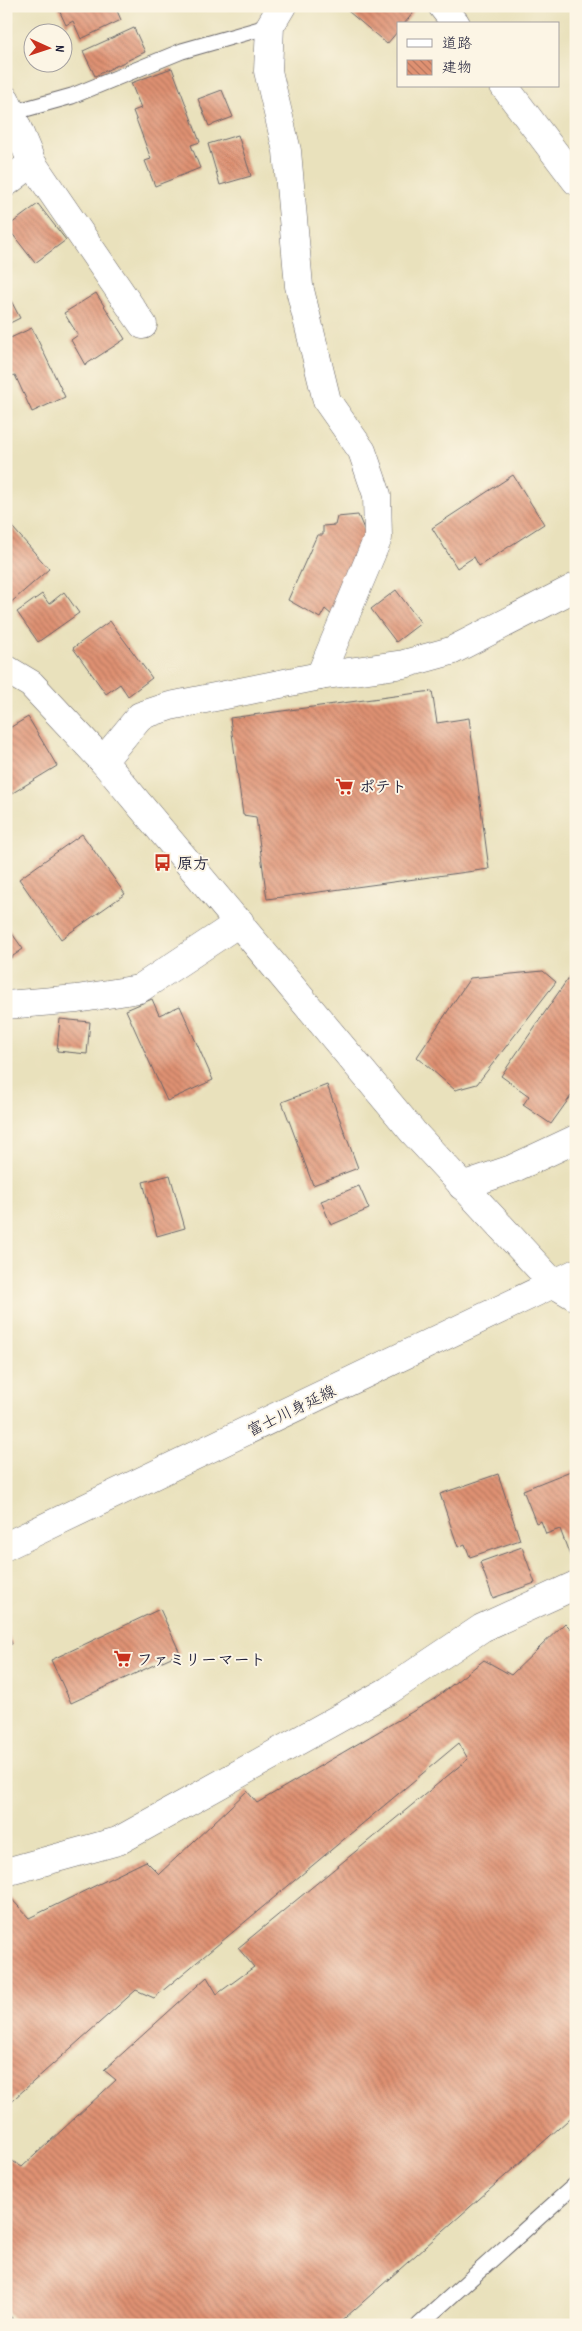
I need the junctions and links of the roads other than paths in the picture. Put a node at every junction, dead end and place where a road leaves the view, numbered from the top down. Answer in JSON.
{"nodes":[{"id":1,"x":442,"y":6,"type":"edge"},
{"id":2,"x":276,"y":16,"type":"edge"},
{"id":3,"x":454,"y":22,"type":"edge"},
{"id":4,"x":506,"y":88,"type":"edge"},
{"id":5,"x":9,"y":107,"type":"edge"},
{"id":6,"x":32,"y":163,"type":"junction"},
{"id":7,"x":576,"y":181,"type":"edge"},
{"id":8,"x":6,"y":183,"type":"edge"},
{"id":9,"x":143,"y":326,"type":"dead end"},
{"id":10,"x":576,"y":587,"type":"edge"},
{"id":11,"x":6,"y":669,"type":"edge"},
{"id":12,"x":320,"y":676,"type":"junction"},
{"id":13,"x":104,"y":761,"type":"junction"},
{"id":14,"x":240,"y":922,"type":"junction"},
{"id":15,"x":6,"y":1005,"type":"edge"},
{"id":16,"x":576,"y":1139,"type":"edge"},
{"id":17,"x":462,"y":1186,"type":"junction"},
{"id":18,"x":568,"y":1285,"type":"edge"},
{"id":19,"x":6,"y":1546,"type":"edge"},
{"id":20,"x":576,"y":1585,"type":"edge"},
{"id":21,"x":6,"y":1872,"type":"edge"},
{"id":22,"x":576,"y":2184,"type":"edge"},
{"id":23,"x":419,"y":2325,"type":"edge"}],
"edges":[{"from":1,"to":3,"type":"street"},
{"from":2,"to":5,"type":"lane"},
{"from":2,"to":12,"type":"street"},
{"from":4,"to":7,"type":"street"},
{"from":5,"to":6,"type":"street"},
{"from":6,"to":8,"type":"street"},
{"from":6,"to":9,"type":"street"},
{"from":10,"to":12,"type":"street"},
{"from":11,"to":13,"type":"street"},
{"from":12,"to":13,"type":"street"},
{"from":13,"to":14,"type":"street"},
{"from":14,"to":15,"type":"street"},
{"from":14,"to":17,"type":"street"},
{"from":16,"to":17,"type":"street"},
{"from":17,"to":18,"type":"street"},
{"from":18,"to":19,"type":"street","name":"富士川身延線"},
{"from":20,"to":21,"type":"street"},
{"from":22,"to":23,"type":"lane"}]}
